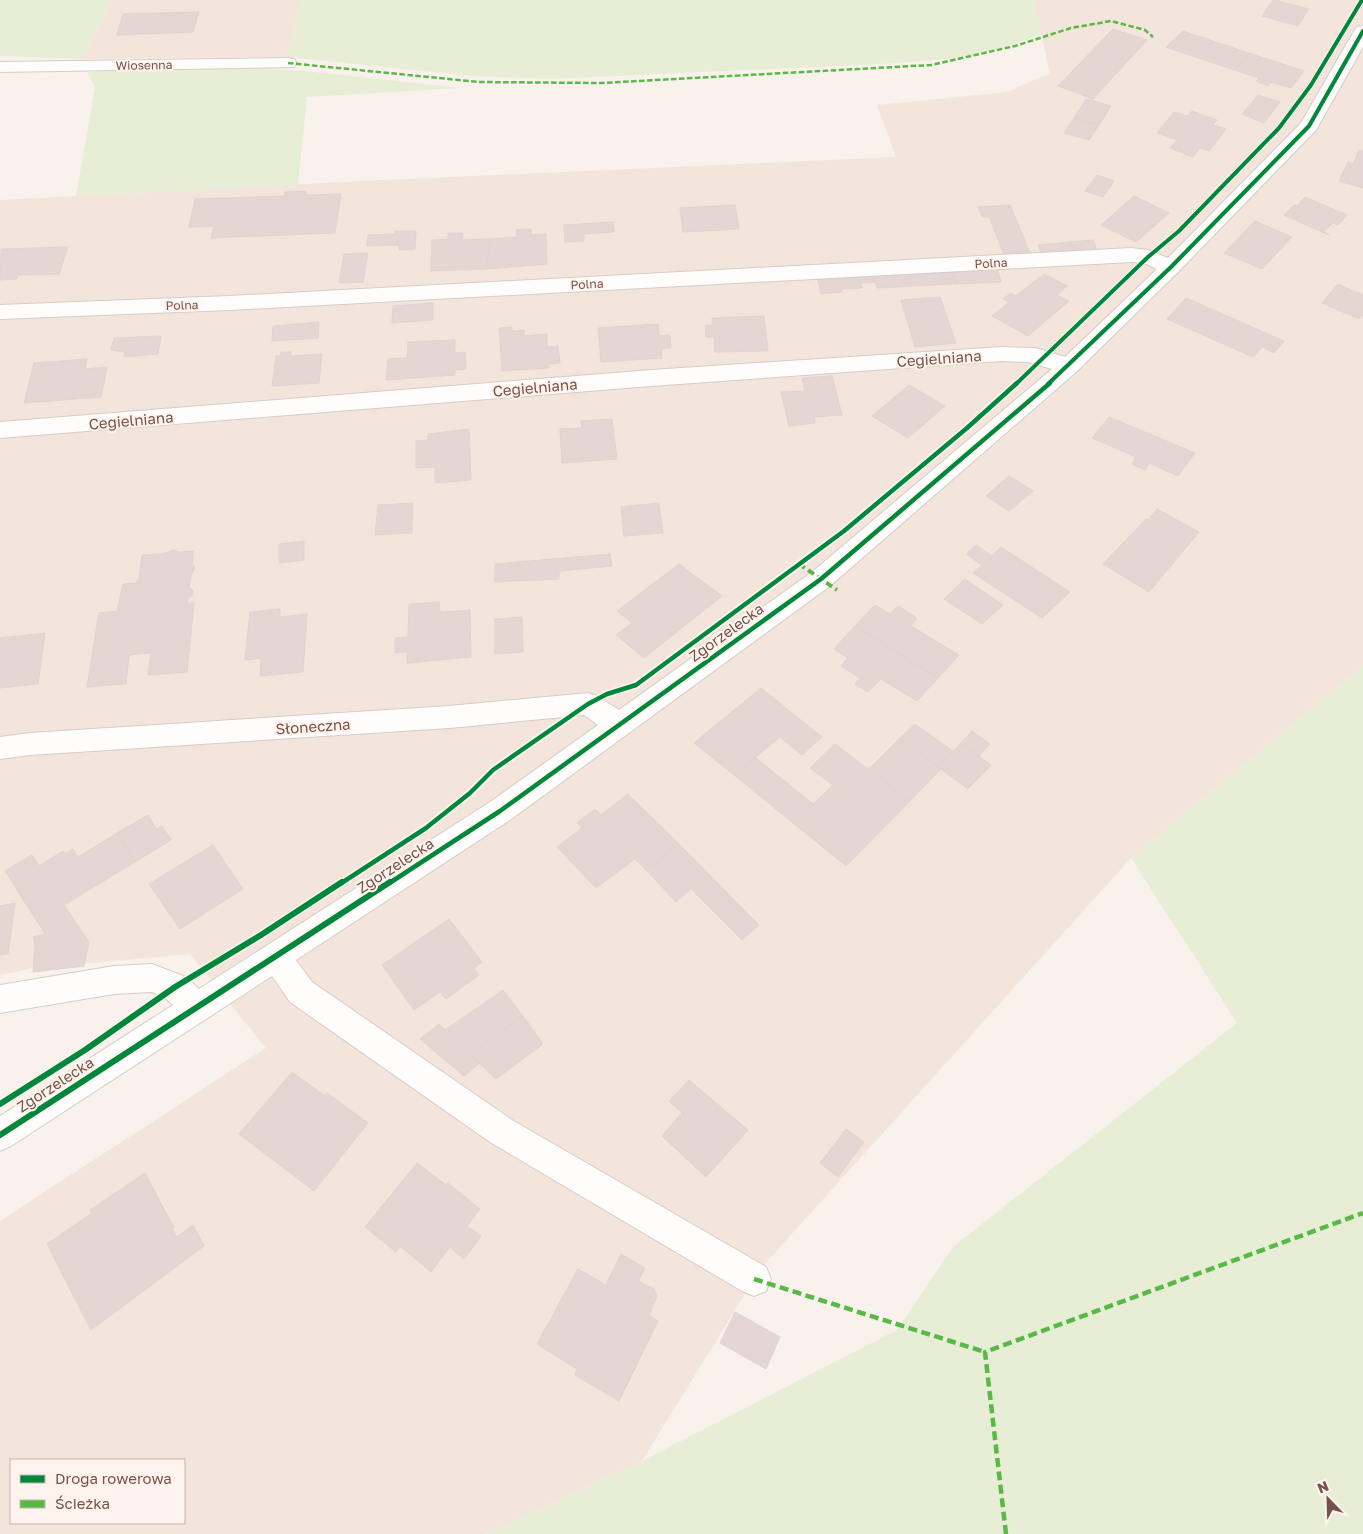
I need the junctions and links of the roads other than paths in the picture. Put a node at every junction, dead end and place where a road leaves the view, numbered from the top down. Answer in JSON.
{"nodes":[{"id":1,"x":1363,"y":31,"type":"edge"},
{"id":2,"x":288,"y":62,"type":"dead end"},
{"id":3,"x":0,"y":67,"type":"edge"},
{"id":4,"x":1171,"y":267,"type":"junction"},
{"id":5,"x":0,"y":312,"type":"edge"},
{"id":6,"x":1068,"y":367,"type":"junction"},
{"id":7,"x":0,"y":430,"type":"edge"},
{"id":8,"x":620,"y":725,"type":"junction"},
{"id":9,"x":0,"y":748,"type":"edge"},
{"id":10,"x":276,"y":958,"type":"junction"},
{"id":11,"x":0,"y":1000,"type":"edge"},
{"id":12,"x":196,"y":1007,"type":"junction"},
{"id":13,"x":0,"y":1135,"type":"edge"},
{"id":14,"x":754,"y":1279,"type":"dead end"}],
"edges":[{"from":1,"to":4,"type":"street","name":"Zgorzelecka"},
{"from":2,"to":3,"type":"street","name":"Wiosenna"},
{"from":4,"to":5,"type":"street","name":"Polna"},
{"from":4,"to":6,"type":"street","name":"Zgorzelecka"},
{"from":6,"to":7,"type":"street","name":"Cegielniana"},
{"from":6,"to":8,"type":"street","name":"Zgorzelecka"},
{"from":8,"to":9,"type":"street","name":"Słoneczna"},
{"from":8,"to":10,"type":"street","name":"Zgorzelecka"},
{"from":10,"to":12,"type":"street","name":"Zgorzelecka"},
{"from":10,"to":14,"type":"street"},
{"from":11,"to":12,"type":"street"},
{"from":12,"to":13,"type":"street","name":"Zgorzelecka"}]}
